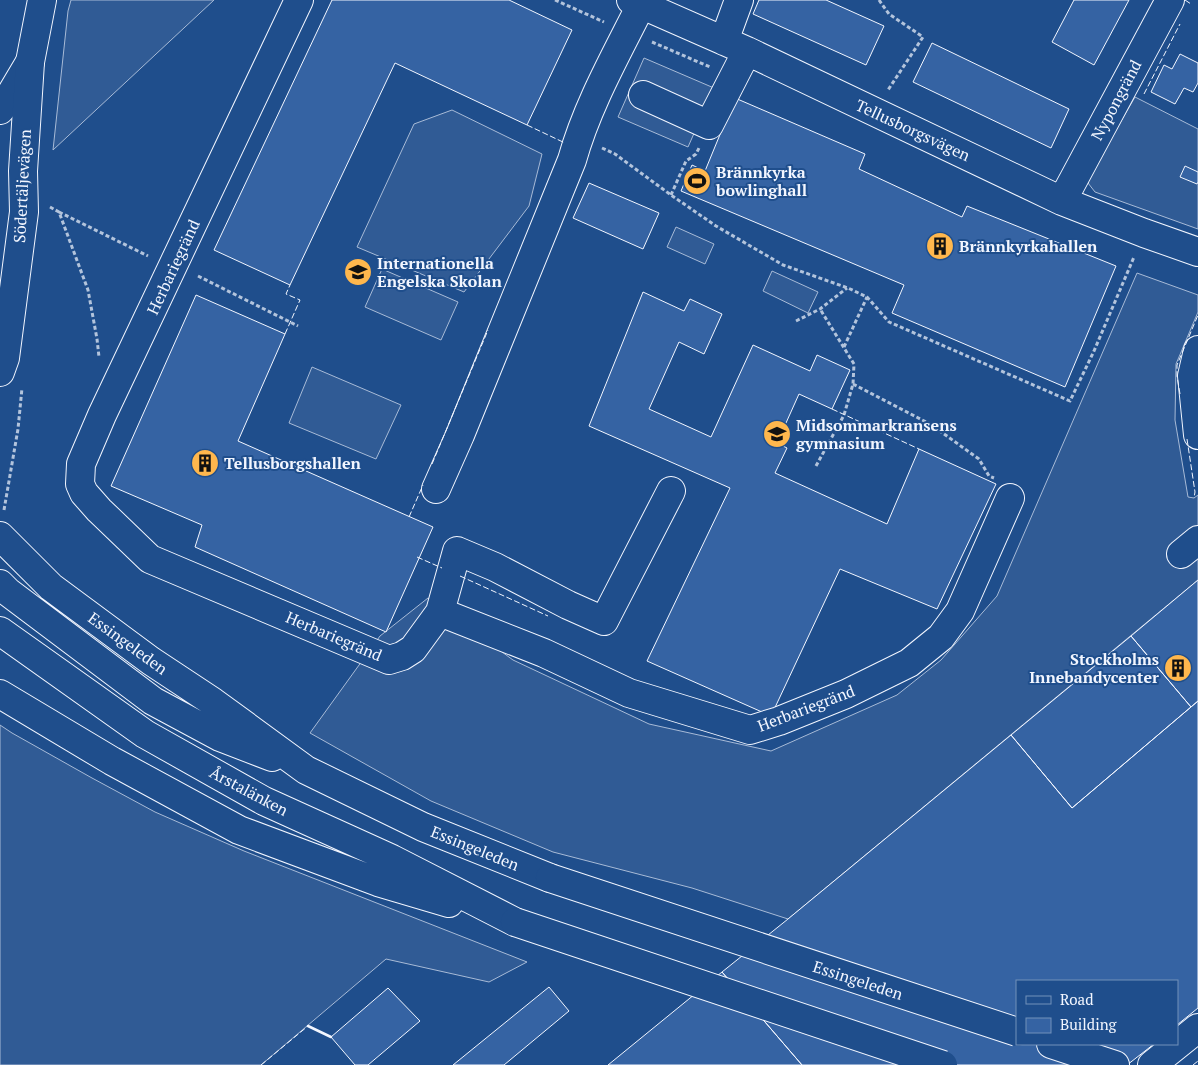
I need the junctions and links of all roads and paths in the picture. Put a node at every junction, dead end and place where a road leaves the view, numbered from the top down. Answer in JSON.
{"nodes":[{"id":1,"x":42,"y":0,"type":"edge"},
{"id":2,"x":299,"y":0,"type":"edge"},
{"id":3,"x":555,"y":0,"type":"edge"},
{"id":4,"x":739,"y":0,"type":"edge"},
{"id":5,"x":879,"y":0,"type":"edge"},
{"id":6,"x":1170,"y":0,"type":"edge"},
{"id":7,"x":636,"y":2,"type":"edge"},
{"id":8,"x":627,"y":32,"type":"junction"},
{"id":9,"x":735,"y":46,"type":"junction"},
{"id":10,"x":30,"y":62,"type":"junction"},
{"id":11,"x":643,"y":95,"type":"dead end"},
{"id":12,"x":0,"y":110,"type":"edge"},
{"id":13,"x":874,"y":111,"type":"junction"},
{"id":14,"x":709,"y":125,"type":"junction"},
{"id":15,"x":615,"y":154,"type":"dead end"},
{"id":16,"x":671,"y":195,"type":"junction"},
{"id":17,"x":1062,"y":201,"type":"junction"},
{"id":18,"x":45,"y":204,"type":"dead end"},
{"id":19,"x":59,"y":212,"type":"junction"},
{"id":20,"x":1144,"y":233,"type":"junction"},
{"id":21,"x":1198,"y":252,"type":"edge"},
{"id":22,"x":173,"y":268,"type":"junction"},
{"id":23,"x":848,"y":288,"type":"junction"},
{"id":24,"x":867,"y":297,"type":"junction"},
{"id":25,"x":820,"y":309,"type":"junction"},
{"id":26,"x":796,"y":321,"type":"dead end"},
{"id":27,"x":298,"y":326,"type":"dead end"},
{"id":28,"x":844,"y":348,"type":"junction"},
{"id":29,"x":1198,"y":350,"type":"edge"},
{"id":30,"x":100,"y":363,"type":"dead end"},
{"id":31,"x":0,"y":372,"type":"edge"},
{"id":32,"x":853,"y":384,"type":"junction"},
{"id":33,"x":1198,"y":435,"type":"edge"},
{"id":34,"x":816,"y":466,"type":"dead end"},
{"id":35,"x":436,"y":489,"type":"dead end"},
{"id":36,"x":671,"y":491,"type":"dead end"},
{"id":37,"x":1010,"y":498,"type":"joint"},
{"id":38,"x":0,"y":536,"type":"edge"},
{"id":39,"x":0,"y":584,"type":"edge"},
{"id":40,"x":440,"y":612,"type":"junction"},
{"id":41,"x":0,"y":631,"type":"edge"},
{"id":42,"x":0,"y":694,"type":"edge"},
{"id":43,"x":306,"y":770,"type":"junction"},
{"id":44,"x":515,"y":922,"type":"junction"},
{"id":45,"x":1198,"y":1028,"type":"edge"},
{"id":46,"x":1016,"y":1032,"type":"edge"},
{"id":47,"x":1178,"y":1044,"type":"edge"},
{"id":48,"x":1054,"y":1045,"type":"edge"},
{"id":49,"x":1177,"y":1045,"type":"edge"},
{"id":50,"x":943,"y":1065,"type":"edge"},
{"id":51,"x":1115,"y":1065,"type":"edge"},
{"id":52,"x":1152,"y":1065,"type":"edge"}],
"edges":[{"from":1,"to":10,"type":"main road","name":"Södertäljevägen"},
{"from":2,"to":22,"type":"main road","name":"Herbariegränd"},
{"from":3,"to":8,"type":"path"},
{"from":4,"to":9,"type":"main road"},
{"from":5,"to":13,"type":"path"},
{"from":6,"to":17,"type":"main road","name":"Nypongränd"},
{"from":7,"to":8,"type":"main road"},
{"from":7,"to":9,"type":"main road","name":"Tellusborgsvägen"},
{"from":8,"to":35,"type":"main road"},
{"from":9,"to":13,"type":"main road","name":"Tellusborgsvägen"},
{"from":9,"to":14,"type":"main road"},
{"from":10,"to":12,"type":"main road"},
{"from":10,"to":31,"type":"main road","name":"Södertäljevägen"},
{"from":11,"to":14,"type":"main road"},
{"from":13,"to":17,"type":"main road","name":"Tellusborgsvägen"},
{"from":14,"to":16,"type":"path"},
{"from":15,"to":16,"type":"path"},
{"from":16,"to":23,"type":"path"},
{"from":17,"to":20,"type":"main road","name":"Tellusborgsvägen"},
{"from":18,"to":19,"type":"path"},
{"from":19,"to":22,"type":"path"},
{"from":19,"to":30,"type":"path"},
{"from":20,"to":21,"type":"main road","name":"Tellusborgsvägen"},
{"from":20,"to":24,"type":"path"},
{"from":22,"to":27,"type":"path"},
{"from":22,"to":40,"type":"main road","name":"Herbariegränd"},
{"from":23,"to":24,"type":"path"},
{"from":23,"to":25,"type":"path"},
{"from":24,"to":28,"type":"path"},
{"from":25,"to":26,"type":"path"},
{"from":25,"to":28,"type":"path"},
{"from":28,"to":32,"type":"path"},
{"from":29,"to":33,"type":"main road"},
{"from":32,"to":34,"type":"path"},
{"from":32,"to":37,"type":"path"},
{"from":36,"to":40,"type":"main road"},
{"from":37,"to":40,"type":"main road","name":"Herbariegränd"},
{"from":38,"to":43,"type":"main road","name":"Essingeleden"},
{"from":39,"to":43,"type":"main road"},
{"from":41,"to":44,"type":"main road","name":"Årstalänken"},
{"from":42,"to":44,"type":"main road"},
{"from":43,"to":46,"type":"main road","name":"Essingeleden","bridge":true},
{"from":44,"to":50,"type":"main road","bridge":true},
{"from":45,"to":47,"type":"main road"},
{"from":48,"to":51,"type":"main road"},
{"from":49,"to":52,"type":"main road"}]}
